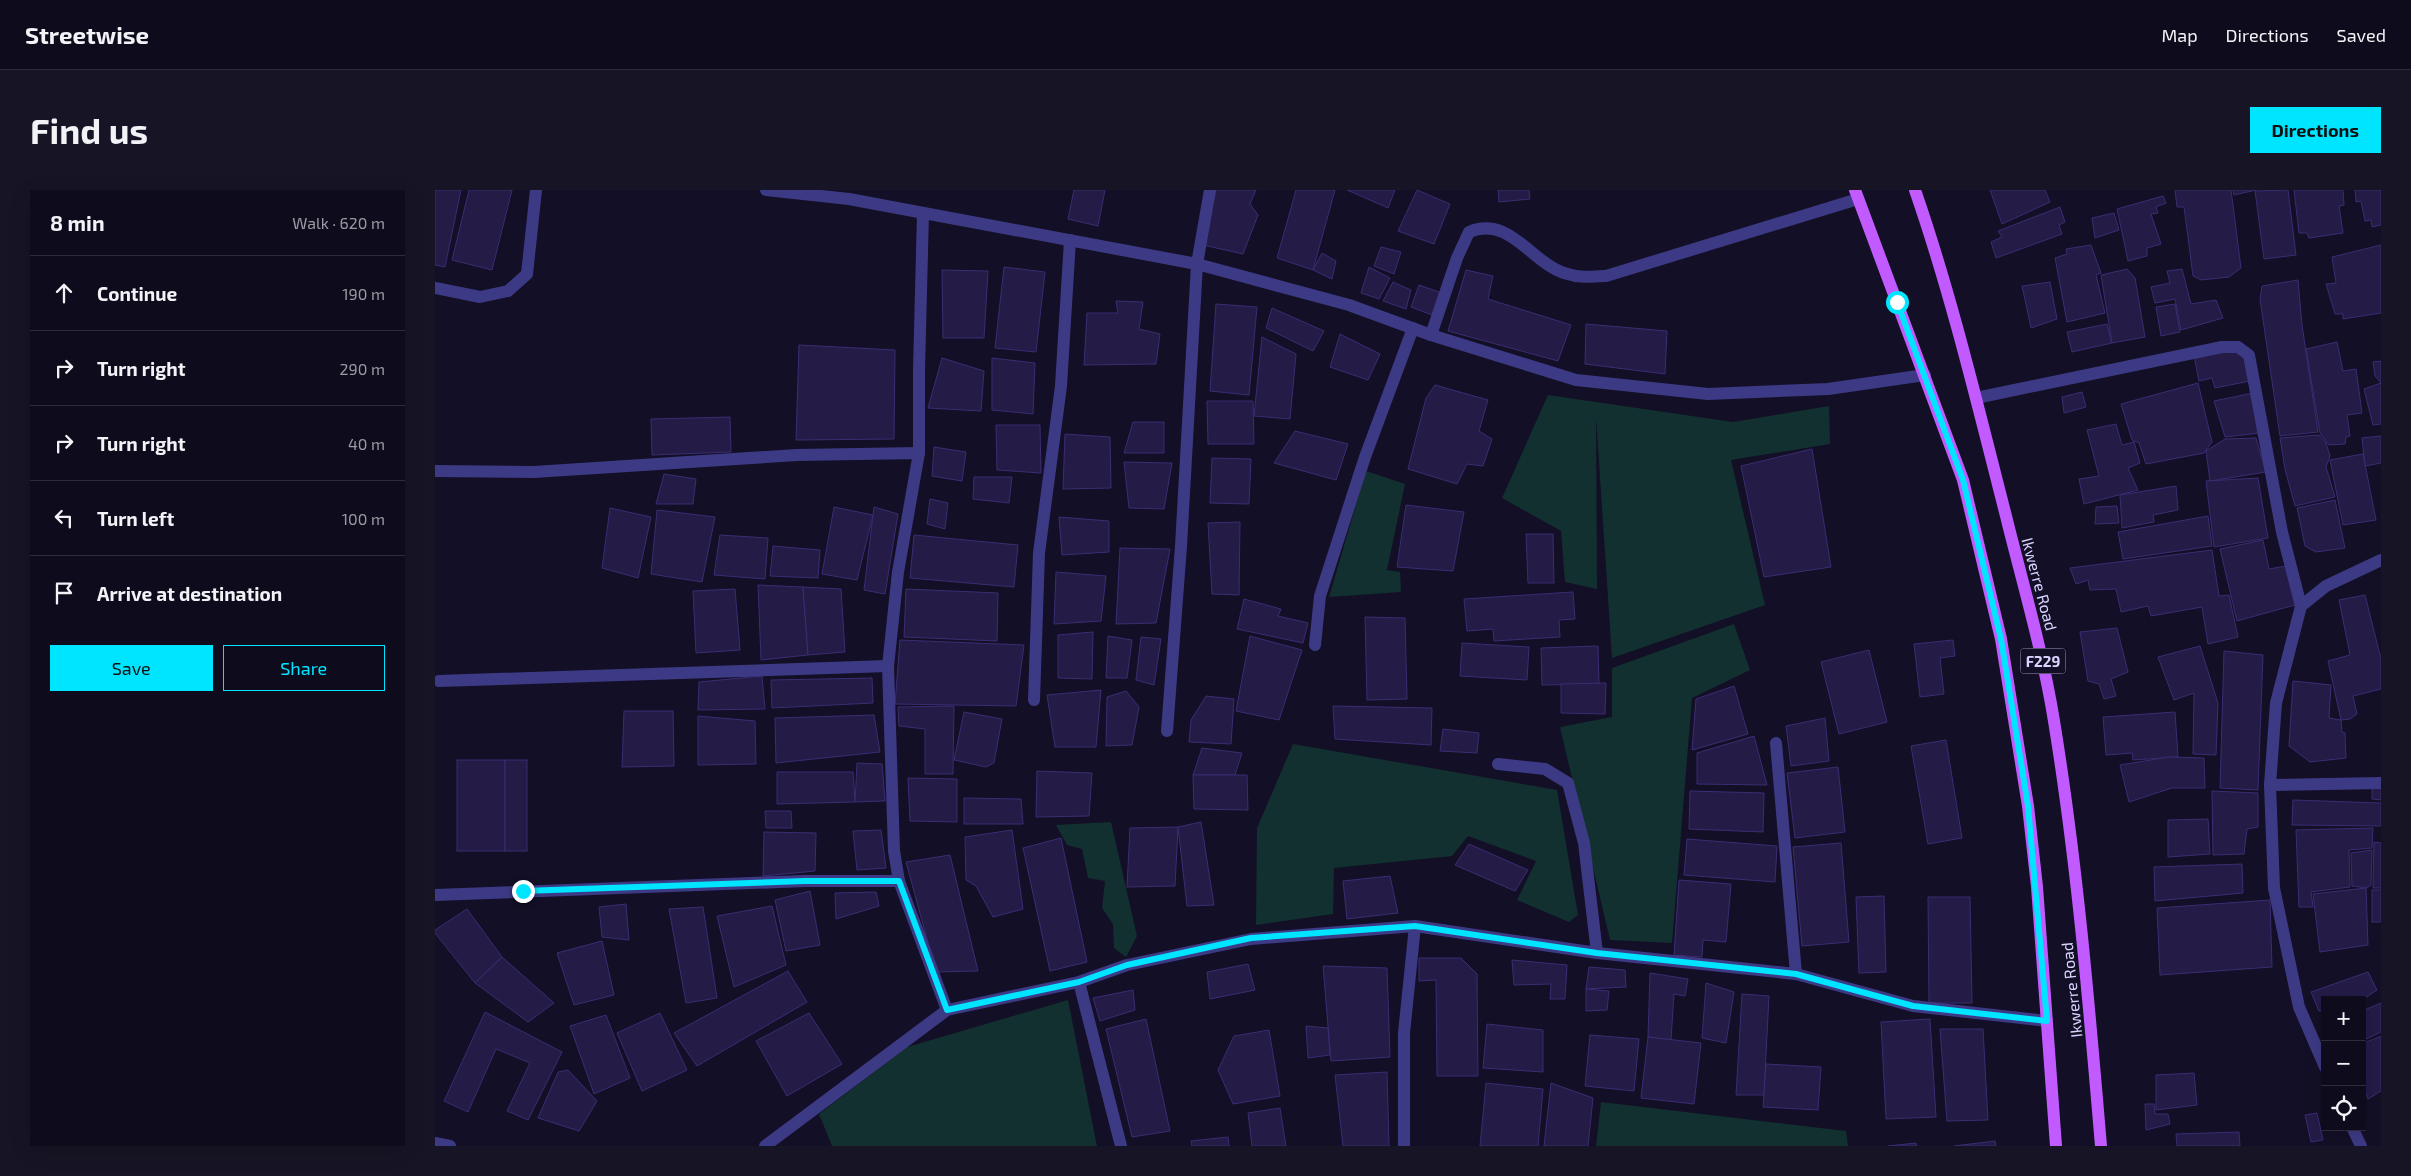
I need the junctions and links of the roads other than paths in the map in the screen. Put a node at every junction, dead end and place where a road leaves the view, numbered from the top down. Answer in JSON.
{"nodes":[{"id":1,"x":536,"y":190,"type":"edge"},
{"id":2,"x":766,"y":190,"type":"edge"},
{"id":3,"x":1210,"y":190,"type":"edge"},
{"id":4,"x":1915,"y":190,"type":"edge"},
{"id":5,"x":849,"y":194,"type":"edge"},
{"id":6,"x":1857,"y":194,"type":"edge"},
{"id":7,"x":923,"y":213,"type":"junction"},
{"id":8,"x":1070,"y":240,"type":"junction"},
{"id":9,"x":1197,"y":264,"type":"junction"},
{"id":10,"x":435,"y":288,"type":"edge"},
{"id":11,"x":1413,"y":328,"type":"junction"},
{"id":12,"x":1431,"y":334,"type":"junction"},
{"id":13,"x":1925,"y":375,"type":"junction"},
{"id":14,"x":1977,"y":398,"type":"junction"},
{"id":15,"x":919,"y":453,"type":"junction"},
{"id":16,"x":435,"y":471,"type":"edge"},
{"id":17,"x":2381,"y":560,"type":"edge"},
{"id":18,"x":2301,"y":606,"type":"junction"},
{"id":19,"x":1315,"y":645,"type":"dead end"},
{"id":20,"x":888,"y":666,"type":"junction"},
{"id":21,"x":439,"y":681,"type":"dead end"},
{"id":22,"x":1034,"y":700,"type":"dead end"},
{"id":23,"x":1167,"y":731,"type":"dead end"},
{"id":24,"x":1776,"y":743,"type":"dead end"},
{"id":25,"x":1498,"y":764,"type":"dead end"},
{"id":26,"x":2381,"y":783,"type":"edge"},
{"id":27,"x":2270,"y":785,"type":"junction"},
{"id":28,"x":899,"y":881,"type":"junction"},
{"id":29,"x":435,"y":895,"type":"edge"},
{"id":30,"x":1415,"y":926,"type":"junction"},
{"id":31,"x":1597,"y":953,"type":"junction"},
{"id":32,"x":1796,"y":974,"type":"junction"},
{"id":33,"x":1079,"y":982,"type":"junction"},
{"id":34,"x":947,"y":1010,"type":"junction"},
{"id":35,"x":2047,"y":1021,"type":"junction"},
{"id":36,"x":2321,"y":1058,"type":"edge"},
{"id":37,"x":2354,"y":1131,"type":"edge"},
{"id":38,"x":435,"y":1143,"type":"edge"},
{"id":39,"x":450,"y":1146,"type":"edge"},
{"id":40,"x":765,"y":1146,"type":"edge"},
{"id":41,"x":1121,"y":1146,"type":"edge"},
{"id":42,"x":1404,"y":1146,"type":"edge"},
{"id":43,"x":2056,"y":1146,"type":"edge"},
{"id":44,"x":2101,"y":1146,"type":"edge"},
{"id":45,"x":2361,"y":1146,"type":"edge"}],
"edges":[{"from":1,"to":10,"type":"street"},
{"from":2,"to":5,"type":"street"},
{"from":3,"to":9,"type":"street"},
{"from":4,"to":14,"type":"main road","name":"Ikwerre Road","number":"F229"},
{"from":5,"to":7,"type":"street"},
{"from":6,"to":12,"type":"street"},
{"from":6,"to":13,"type":"main road","number":"F229"},
{"from":7,"to":8,"type":"street"},
{"from":7,"to":15,"type":"street"},
{"from":8,"to":9,"type":"street"},
{"from":8,"to":22,"type":"street"},
{"from":9,"to":11,"type":"street"},
{"from":9,"to":23,"type":"street"},
{"from":11,"to":12,"type":"street"},
{"from":11,"to":19,"type":"street"},
{"from":12,"to":13,"type":"street"},
{"from":13,"to":35,"type":"main road","number":"F229"},
{"from":14,"to":18,"type":"street"},
{"from":14,"to":44,"type":"main road","name":"Ikwerre Road","number":"F229"},
{"from":15,"to":16,"type":"street"},
{"from":15,"to":20,"type":"street"},
{"from":17,"to":18,"type":"street"},
{"from":18,"to":27,"type":"street"},
{"from":20,"to":21,"type":"street"},
{"from":20,"to":28,"type":"street"},
{"from":24,"to":32,"type":"street"},
{"from":25,"to":31,"type":"street"},
{"from":26,"to":27,"type":"street"},
{"from":27,"to":36,"type":"street"},
{"from":28,"to":29,"type":"street"},
{"from":28,"to":34,"type":"street"},
{"from":30,"to":31,"type":"street"},
{"from":30,"to":33,"type":"street"},
{"from":30,"to":42,"type":"street"},
{"from":31,"to":32,"type":"street"},
{"from":32,"to":35,"type":"street"},
{"from":33,"to":34,"type":"street"},
{"from":33,"to":41,"type":"street"},
{"from":34,"to":40,"type":"street"},
{"from":35,"to":43,"type":"main road","number":"F229"},
{"from":37,"to":45,"type":"street"},
{"from":38,"to":39,"type":"street"}]}
